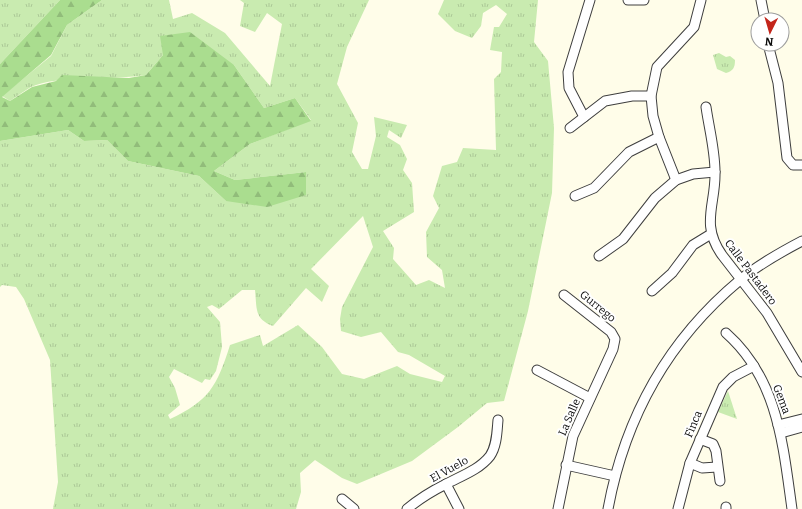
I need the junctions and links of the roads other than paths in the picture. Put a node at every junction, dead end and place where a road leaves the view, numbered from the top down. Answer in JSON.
{"nodes":[{"id":1,"x":590,"y":0,"type":"edge"},
{"id":2,"x":628,"y":0,"type":"edge"},
{"id":3,"x":644,"y":0,"type":"edge"},
{"id":4,"x":700,"y":0,"type":"edge"},
{"id":5,"x":761,"y":0,"type":"edge"},
{"id":6,"x":763,"y":12,"type":"edge"},
{"id":7,"x":770,"y":52,"type":"edge"},
{"id":8,"x":651,"y":96,"type":"junction"},
{"id":9,"x":706,"y":107,"type":"dead end"},
{"id":10,"x":584,"y":117,"type":"junction"},
{"id":11,"x":570,"y":128,"type":"dead end"},
{"id":12,"x":659,"y":137,"type":"junction"},
{"id":13,"x":802,"y":165,"type":"edge"},
{"id":14,"x":715,"y":172,"type":"junction"},
{"id":15,"x":676,"y":180,"type":"junction"},
{"id":16,"x":575,"y":196,"type":"dead end"},
{"id":17,"x":711,"y":234,"type":"junction"},
{"id":18,"x":802,"y":241,"type":"edge"},
{"id":19,"x":599,"y":256,"type":"dead end"},
{"id":20,"x":742,"y":279,"type":"junction"},
{"id":21,"x":652,"y":291,"type":"dead end"},
{"id":22,"x":564,"y":295,"type":"dead end"},
{"id":23,"x":726,"y":333,"type":"dead end"},
{"id":24,"x":615,"y":339,"type":"joint"},
{"id":25,"x":754,"y":366,"type":"junction"},
{"id":26,"x":536,"y":370,"type":"dead end"},
{"id":27,"x":802,"y":372,"type":"edge"},
{"id":28,"x":590,"y":398,"type":"junction"},
{"id":29,"x":802,"y":419,"type":"edge"},
{"id":30,"x":498,"y":420,"type":"dead end"},
{"id":31,"x":802,"y":427,"type":"edge"},
{"id":32,"x":780,"y":429,"type":"junction"},
{"id":33,"x":700,"y":439,"type":"junction"},
{"id":34,"x":690,"y":463,"type":"junction"},
{"id":35,"x":566,"y":465,"type":"junction"},
{"id":36,"x":717,"y":467,"type":"junction"},
{"id":37,"x":614,"y":476,"type":"junction"},
{"id":38,"x":720,"y":481,"type":"dead end"},
{"id":39,"x":446,"y":484,"type":"junction"},
{"id":40,"x":342,"y":499,"type":"dead end"},
{"id":41,"x":354,"y":509,"type":"edge"},
{"id":42,"x":407,"y":509,"type":"edge"},
{"id":43,"x":459,"y":509,"type":"edge"},
{"id":44,"x":558,"y":509,"type":"edge"},
{"id":45,"x":608,"y":509,"type":"edge"},
{"id":46,"x":678,"y":509,"type":"edge"},
{"id":47,"x":792,"y":509,"type":"edge"}],
"edges":[{"from":1,"to":10,"type":"street"},
{"from":2,"to":3,"type":"street"},
{"from":4,"to":8,"type":"street"},
{"from":5,"to":6,"type":"street"},
{"from":7,"to":13,"type":"street"},
{"from":8,"to":10,"type":"street"},
{"from":8,"to":12,"type":"street"},
{"from":9,"to":14,"type":"street","name":"Calle Pastadero"},
{"from":10,"to":11,"type":"street"},
{"from":12,"to":15,"type":"street"},
{"from":12,"to":16,"type":"street"},
{"from":14,"to":15,"type":"street"},
{"from":14,"to":17,"type":"street","name":"Calle Pastadero"},
{"from":15,"to":19,"type":"street"},
{"from":17,"to":20,"type":"street","name":"Calle Pastadero"},
{"from":17,"to":21,"type":"street"},
{"from":18,"to":20,"type":"street"},
{"from":20,"to":27,"type":"street","name":"Calle Pastadero"},
{"from":20,"to":37,"type":"street"},
{"from":22,"to":24,"type":"street","name":"Gurrego"},
{"from":23,"to":25,"type":"street","name":"Gema"},
{"from":24,"to":28,"type":"street","name":"La Salle"},
{"from":25,"to":32,"type":"street","name":"Gema"},
{"from":25,"to":33,"type":"street","name":"Finca"},
{"from":26,"to":28,"type":"street"},
{"from":28,"to":35,"type":"street","name":"La Salle"},
{"from":29,"to":32,"type":"street"},
{"from":30,"to":39,"type":"street","name":"El Vuelo"},
{"from":31,"to":32,"type":"street"},
{"from":32,"to":47,"type":"street","name":"Gema"},
{"from":33,"to":34,"type":"street","name":"Finca"},
{"from":33,"to":36,"type":"street"},
{"from":34,"to":36,"type":"street"},
{"from":34,"to":46,"type":"street","name":"Finca"},
{"from":35,"to":37,"type":"street"},
{"from":35,"to":44,"type":"street","name":"La Salle"},
{"from":36,"to":38,"type":"street"},
{"from":37,"to":45,"type":"street"},
{"from":39,"to":42,"type":"street","name":"El Vuelo"},
{"from":39,"to":43,"type":"street"},
{"from":40,"to":41,"type":"street"}]}
